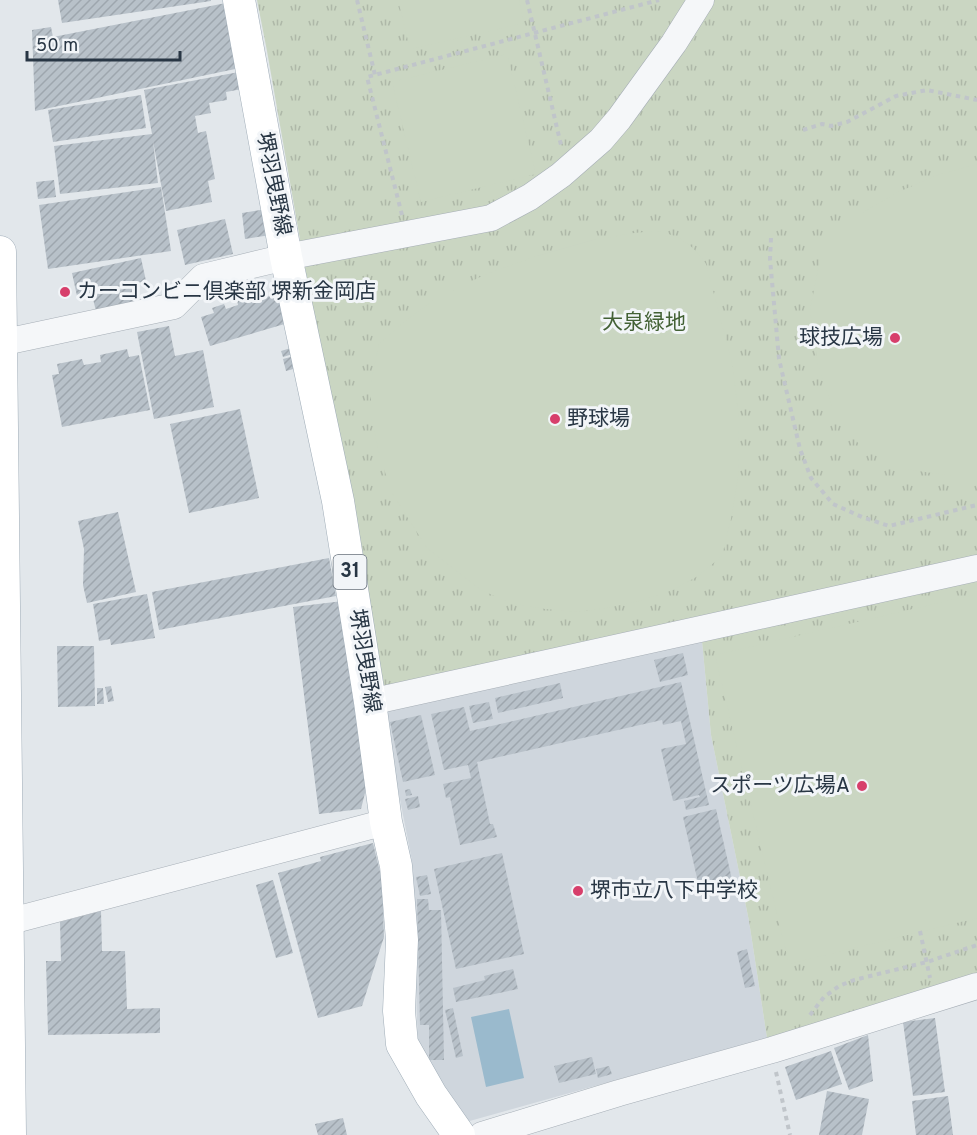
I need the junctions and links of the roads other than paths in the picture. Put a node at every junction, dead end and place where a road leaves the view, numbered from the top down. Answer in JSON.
{"nodes":[{"id":1,"x":239,"y":0,"type":"edge"},
{"id":2,"x":701,"y":0,"type":"edge"},
{"id":3,"x":0,"y":252,"type":"edge"},
{"id":4,"x":286,"y":257,"type":"junction"},
{"id":5,"x":1,"y":343,"type":"edge"},
{"id":6,"x":977,"y":568,"type":"edge"},
{"id":7,"x":370,"y":702,"type":"junction"},
{"id":8,"x":386,"y":822,"type":"junction"},
{"id":9,"x":3,"y":923,"type":"edge"},
{"id":10,"x":977,"y":986,"type":"edge"},
{"id":11,"x":10,"y":1135,"type":"edge"},
{"id":12,"x":459,"y":1135,"type":"edge"},
{"id":13,"x":483,"y":1135,"type":"edge"}],
"edges":[{"from":1,"to":4,"type":"main road","name":"堺羽曳野線","number":"31"},
{"from":2,"to":4,"type":"street"},
{"from":3,"to":5,"type":"main road"},
{"from":4,"to":5,"type":"street"},
{"from":4,"to":7,"type":"main road","name":"堺羽曳野線","number":"31"},
{"from":5,"to":9,"type":"main road"},
{"from":6,"to":7,"type":"street"},
{"from":7,"to":8,"type":"main road","name":"堺羽曳野線","number":"31"},
{"from":8,"to":9,"type":"street"},
{"from":8,"to":12,"type":"main road","name":"堺羽曳野線","number":"31"},
{"from":9,"to":11,"type":"main road"},
{"from":10,"to":13,"type":"street"}]}
